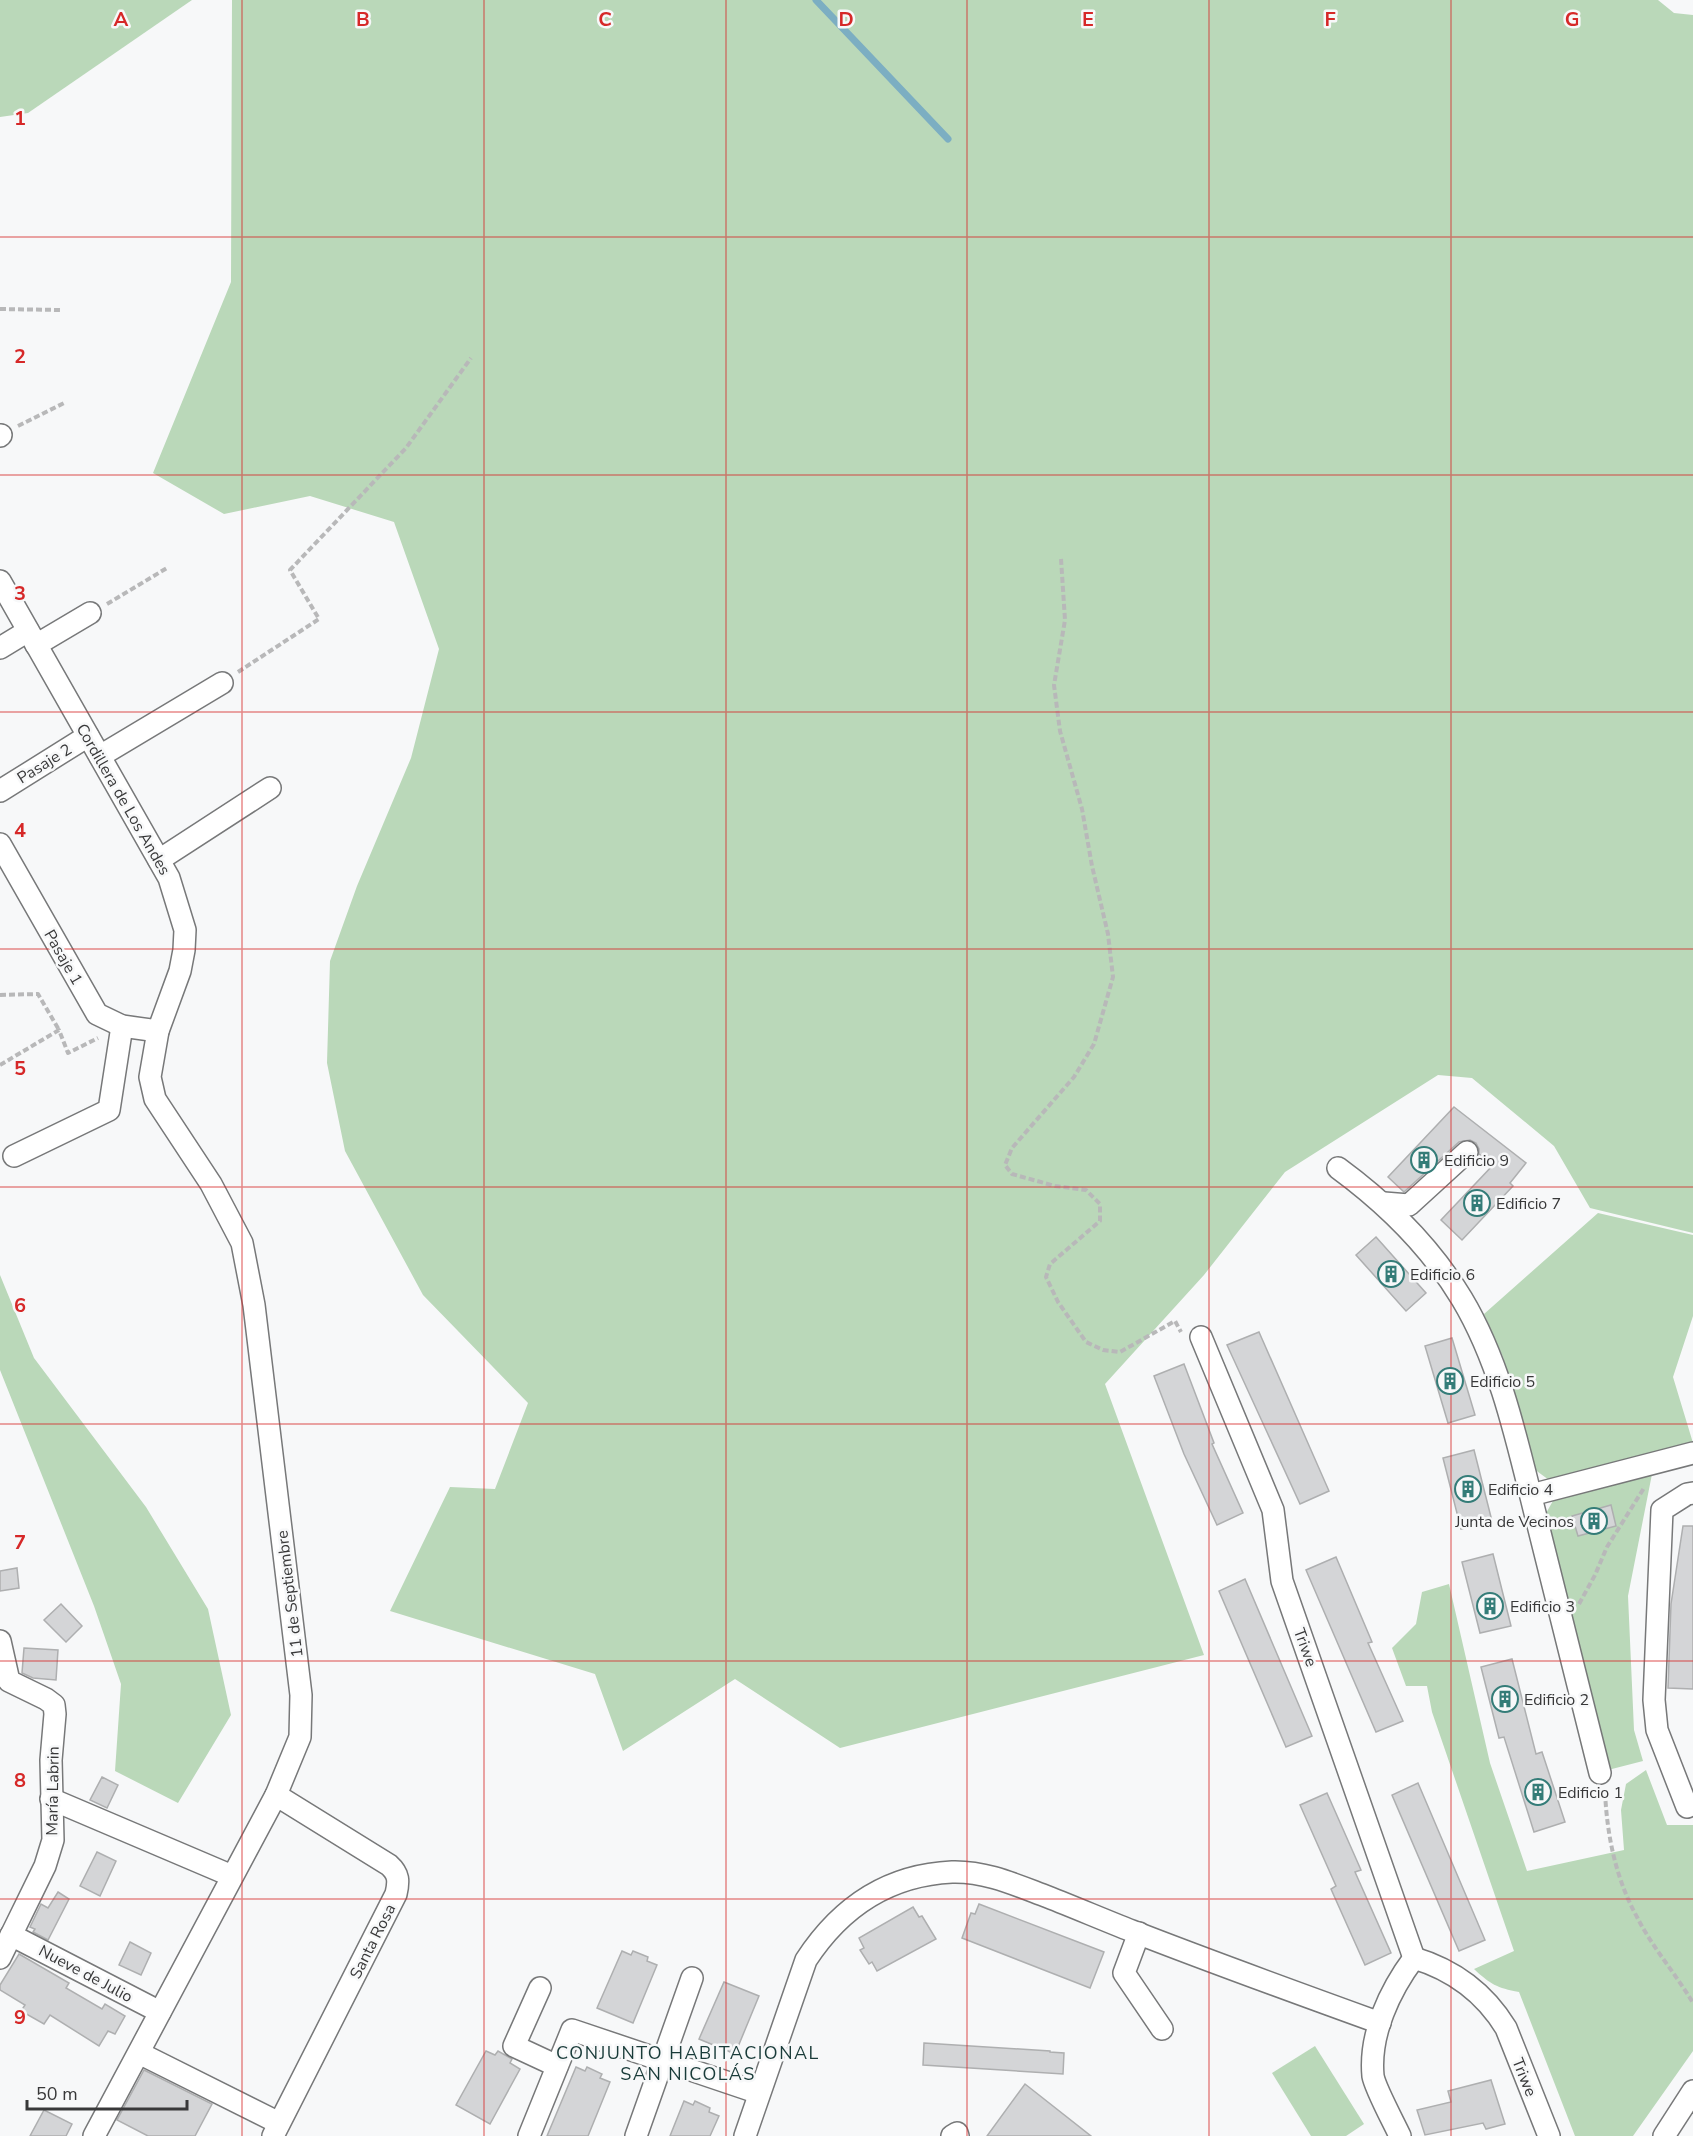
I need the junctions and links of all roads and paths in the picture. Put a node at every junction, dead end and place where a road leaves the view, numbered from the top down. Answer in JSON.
{"nodes":[{"id":1,"x":0,"y":309,"type":"edge"},
{"id":2,"x":61,"y":310,"type":"dead end"},
{"id":3,"x":471,"y":358,"type":"dead end"},
{"id":4,"x":66,"y":402,"type":"dead end"},
{"id":5,"x":0,"y":435,"type":"edge"},
{"id":6,"x":1061,"y":559,"type":"dead end"},
{"id":7,"x":167,"y":568,"type":"dead end"},
{"id":8,"x":0,"y":581,"type":"edge"},
{"id":9,"x":90,"y":613,"type":"joint"},
{"id":10,"x":32,"y":638,"type":"junction"},
{"id":11,"x":0,"y":648,"type":"edge"},
{"id":12,"x":222,"y":683,"type":"joint"},
{"id":13,"x":88,"y":736,"type":"junction"},
{"id":14,"x":100,"y":756,"type":"junction"},
{"id":15,"x":270,"y":788,"type":"dead end"},
{"id":16,"x":0,"y":791,"type":"edge"},
{"id":17,"x":0,"y":844,"type":"edge"},
{"id":18,"x":159,"y":861,"type":"junction"},
{"id":19,"x":0,"y":995,"type":"edge"},
{"id":20,"x":122,"y":1026,"type":"junction"},
{"id":21,"x":59,"y":1030,"type":"junction"},
{"id":22,"x":158,"y":1031,"type":"junction"},
{"id":23,"x":0,"y":1065,"type":"edge"},
{"id":24,"x":1467,"y":1152,"type":"dead end"},
{"id":25,"x":14,"y":1156,"type":"dead end"},
{"id":26,"x":1338,"y":1168,"type":"dead end"},
{"id":27,"x":1384,"y":1203,"type":"junction"},
{"id":28,"x":1201,"y":1336,"type":"joint"},
{"id":29,"x":1693,"y":1454,"type":"edge"},
{"id":30,"x":1644,"y":1487,"type":"dead end"},
{"id":31,"x":1693,"y":1493,"type":"edge"},
{"id":32,"x":1531,"y":1495,"type":"junction"},
{"id":33,"x":1575,"y":1609,"type":"dead end"},
{"id":34,"x":0,"y":1641,"type":"edge"},
{"id":35,"x":1600,"y":1773,"type":"joint"},
{"id":36,"x":276,"y":1795,"type":"junction"},
{"id":37,"x":51,"y":1799,"type":"junction"},
{"id":38,"x":1687,"y":1807,"type":"dead end"},
{"id":39,"x":232,"y":1876,"type":"junction"},
{"id":40,"x":1139,"y":1933,"type":"junction"},
{"id":41,"x":11,"y":1935,"type":"junction"},
{"id":42,"x":0,"y":1958,"type":"edge"},
{"id":43,"x":1414,"y":1958,"type":"junction"},
{"id":44,"x":692,"y":1978,"type":"dead end"},
{"id":45,"x":540,"y":1988,"type":"dead end"},
{"id":46,"x":1693,"y":2003,"type":"edge"},
{"id":47,"x":160,"y":2012,"type":"junction"},
{"id":48,"x":1380,"y":2023,"type":"junction"},
{"id":49,"x":1162,"y":2029,"type":"dead end"},
{"id":50,"x":139,"y":2053,"type":"junction"},
{"id":51,"x":663,"y":2061,"type":"junction"},
{"id":52,"x":557,"y":2066,"type":"junction"},
{"id":53,"x":1693,"y":2091,"type":"edge"},
{"id":54,"x":759,"y":2093,"type":"junction"},
{"id":55,"x":276,"y":2129,"type":"edge"},
{"id":56,"x":748,"y":2135,"type":"edge"},
{"id":57,"x":94,"y":2136,"type":"edge"},
{"id":58,"x":529,"y":2136,"type":"edge"},
{"id":59,"x":636,"y":2136,"type":"edge"},
{"id":60,"x":952,"y":2136,"type":"edge"},
{"id":61,"x":958,"y":2136,"type":"edge"},
{"id":62,"x":1400,"y":2136,"type":"edge"},
{"id":63,"x":1549,"y":2136,"type":"edge"},
{"id":64,"x":1664,"y":2136,"type":"edge"}],
"edges":[{"from":1,"to":2,"type":"path"},
{"from":3,"to":12,"type":"path"},
{"from":4,"to":5,"type":"path"},
{"from":6,"to":28,"type":"path"},
{"from":7,"to":9,"type":"path"},
{"from":8,"to":10,"type":"street","name":"Cordillera de Los Andes"},
{"from":9,"to":10,"type":"street"},
{"from":10,"to":11,"type":"street"},
{"from":10,"to":13,"type":"street","name":"Cordillera de Los Andes"},
{"from":12,"to":14,"type":"street"},
{"from":13,"to":14,"type":"street","name":"Cordillera de Los Andes"},
{"from":13,"to":16,"type":"street","name":"Pasaje 2"},
{"from":14,"to":18,"type":"street","name":"Cordillera de Los Andes"},
{"from":15,"to":18,"type":"street"},
{"from":17,"to":20,"type":"street","name":"Pasaje 1"},
{"from":18,"to":22,"type":"street","name":"Cordillera de Los Andes"},
{"from":19,"to":21,"type":"path"},
{"from":20,"to":21,"type":"path"},
{"from":20,"to":22,"type":"street","name":"Pasaje 1"},
{"from":20,"to":25,"type":"street"},
{"from":21,"to":23,"type":"path"},
{"from":22,"to":36,"type":"street","name":"11 de Septiembre"},
{"from":24,"to":27,"type":"street"},
{"from":26,"to":27,"type":"street"},
{"from":27,"to":32,"type":"street"},
{"from":28,"to":43,"type":"street","name":"Triwe"},
{"from":29,"to":32,"type":"street"},
{"from":30,"to":33,"type":"path"},
{"from":31,"to":38,"type":"street"},
{"from":32,"to":35,"type":"street"},
{"from":34,"to":37,"type":"street","name":"María Labrin"},
{"from":35,"to":46,"type":"path"},
{"from":36,"to":39,"type":"street","name":"11 de Septiembre"},
{"from":36,"to":55,"type":"street","name":"Santa Rosa"},
{"from":37,"to":39,"type":"street"},
{"from":37,"to":41,"type":"street","name":"María Labrin"},
{"from":39,"to":47,"type":"street","name":"11 de Septiembre"},
{"from":40,"to":48,"type":"street"},
{"from":40,"to":49,"type":"street"},
{"from":40,"to":54,"type":"street"},
{"from":41,"to":42,"type":"street","name":"María Labrin"},
{"from":41,"to":47,"type":"street","name":"Nueve de Julio"},
{"from":43,"to":48,"type":"street"},
{"from":43,"to":63,"type":"street","name":"Triwe"},
{"from":44,"to":51,"type":"street"},
{"from":45,"to":52,"type":"street"},
{"from":47,"to":50,"type":"street","name":"11 de Septiembre"},
{"from":48,"to":62,"type":"street"},
{"from":50,"to":55,"type":"street"},
{"from":50,"to":57,"type":"street","name":"11 de Septiembre"},
{"from":51,"to":52,"type":"street"},
{"from":51,"to":54,"type":"street"},
{"from":51,"to":59,"type":"street"},
{"from":52,"to":58,"type":"street"},
{"from":53,"to":64,"type":"street"},
{"from":54,"to":56,"type":"street"},
{"from":60,"to":61,"type":"street"}]}
